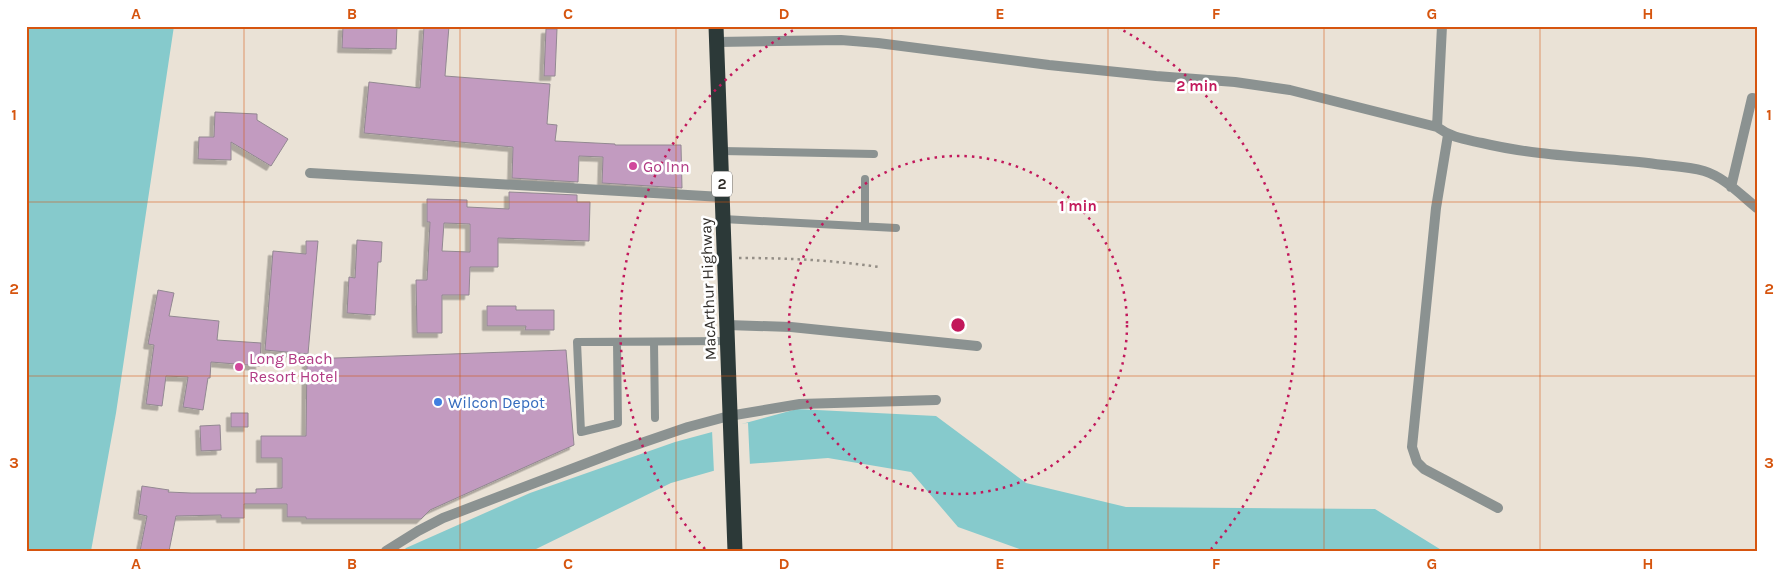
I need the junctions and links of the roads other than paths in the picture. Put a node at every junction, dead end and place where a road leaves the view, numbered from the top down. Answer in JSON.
{"nodes":[{"id":1,"x":716,"y":26,"type":"edge"},
{"id":2,"x":1442,"y":26,"type":"edge"},
{"id":3,"x":717,"y":42,"type":"junction"},
{"id":4,"x":1757,"y":99,"type":"edge"},
{"id":5,"x":1436,"y":127,"type":"junction"},
{"id":6,"x":1448,"y":135,"type":"junction"},
{"id":7,"x":721,"y":151,"type":"junction"},
{"id":8,"x":874,"y":154,"type":"dead end"},
{"id":9,"x":310,"y":173,"type":"dead end"},
{"id":10,"x":865,"y":179,"type":"dead end"},
{"id":11,"x":1731,"y":187,"type":"junction"},
{"id":12,"x":722,"y":197,"type":"junction"},
{"id":13,"x":1757,"y":208,"type":"edge"},
{"id":14,"x":723,"y":219,"type":"junction"},
{"id":15,"x":865,"y":226,"type":"junction"},
{"id":16,"x":896,"y":228,"type":"dead end"},
{"id":17,"x":727,"y":325,"type":"junction"},
{"id":18,"x":728,"y":341,"type":"junction"},
{"id":19,"x":617,"y":342,"type":"junction"},
{"id":20,"x":654,"y":342,"type":"junction"},
{"id":21,"x":977,"y":346,"type":"dead end"},
{"id":22,"x":936,"y":400,"type":"dead end"},
{"id":23,"x":655,"y":418,"type":"dead end"},
{"id":24,"x":729,"y":420,"type":"junction"},
{"id":25,"x":1498,"y":508,"type":"dead end"},
{"id":26,"x":386,"y":551,"type":"edge"},
{"id":27,"x":735,"y":551,"type":"edge"}],
"edges":[{"from":1,"to":3,"type":"highway","name":"MacArthur Highway","number":"2"},
{"from":2,"to":5,"type":"street"},
{"from":3,"to":5,"type":"street"},
{"from":3,"to":7,"type":"highway","name":"MacArthur Highway","number":"2"},
{"from":4,"to":11,"type":"street"},
{"from":5,"to":6,"type":"street"},
{"from":6,"to":11,"type":"street"},
{"from":6,"to":25,"type":"street"},
{"from":7,"to":8,"type":"lane"},
{"from":7,"to":12,"type":"highway","name":"MacArthur Highway","number":"2"},
{"from":9,"to":12,"type":"street"},
{"from":10,"to":15,"type":"lane"},
{"from":11,"to":13,"type":"street"},
{"from":12,"to":14,"type":"highway","name":"MacArthur Highway","number":"2"},
{"from":14,"to":15,"type":"lane"},
{"from":14,"to":17,"type":"highway","name":"MacArthur Highway","number":"2"},
{"from":15,"to":16,"type":"lane"},
{"from":17,"to":18,"type":"highway","name":"MacArthur Highway","number":"2"},
{"from":17,"to":21,"type":"street"},
{"from":18,"to":20,"type":"lane"},
{"from":18,"to":24,"type":"highway","name":"MacArthur Highway","number":"2"},
{"from":19,"to":19,"type":"lane"},
{"from":19,"to":20,"type":"lane"},
{"from":20,"to":23,"type":"lane"},
{"from":22,"to":24,"type":"street"},
{"from":24,"to":26,"type":"street"},
{"from":24,"to":27,"type":"highway","name":"MacArthur Highway","number":"2"}]}
